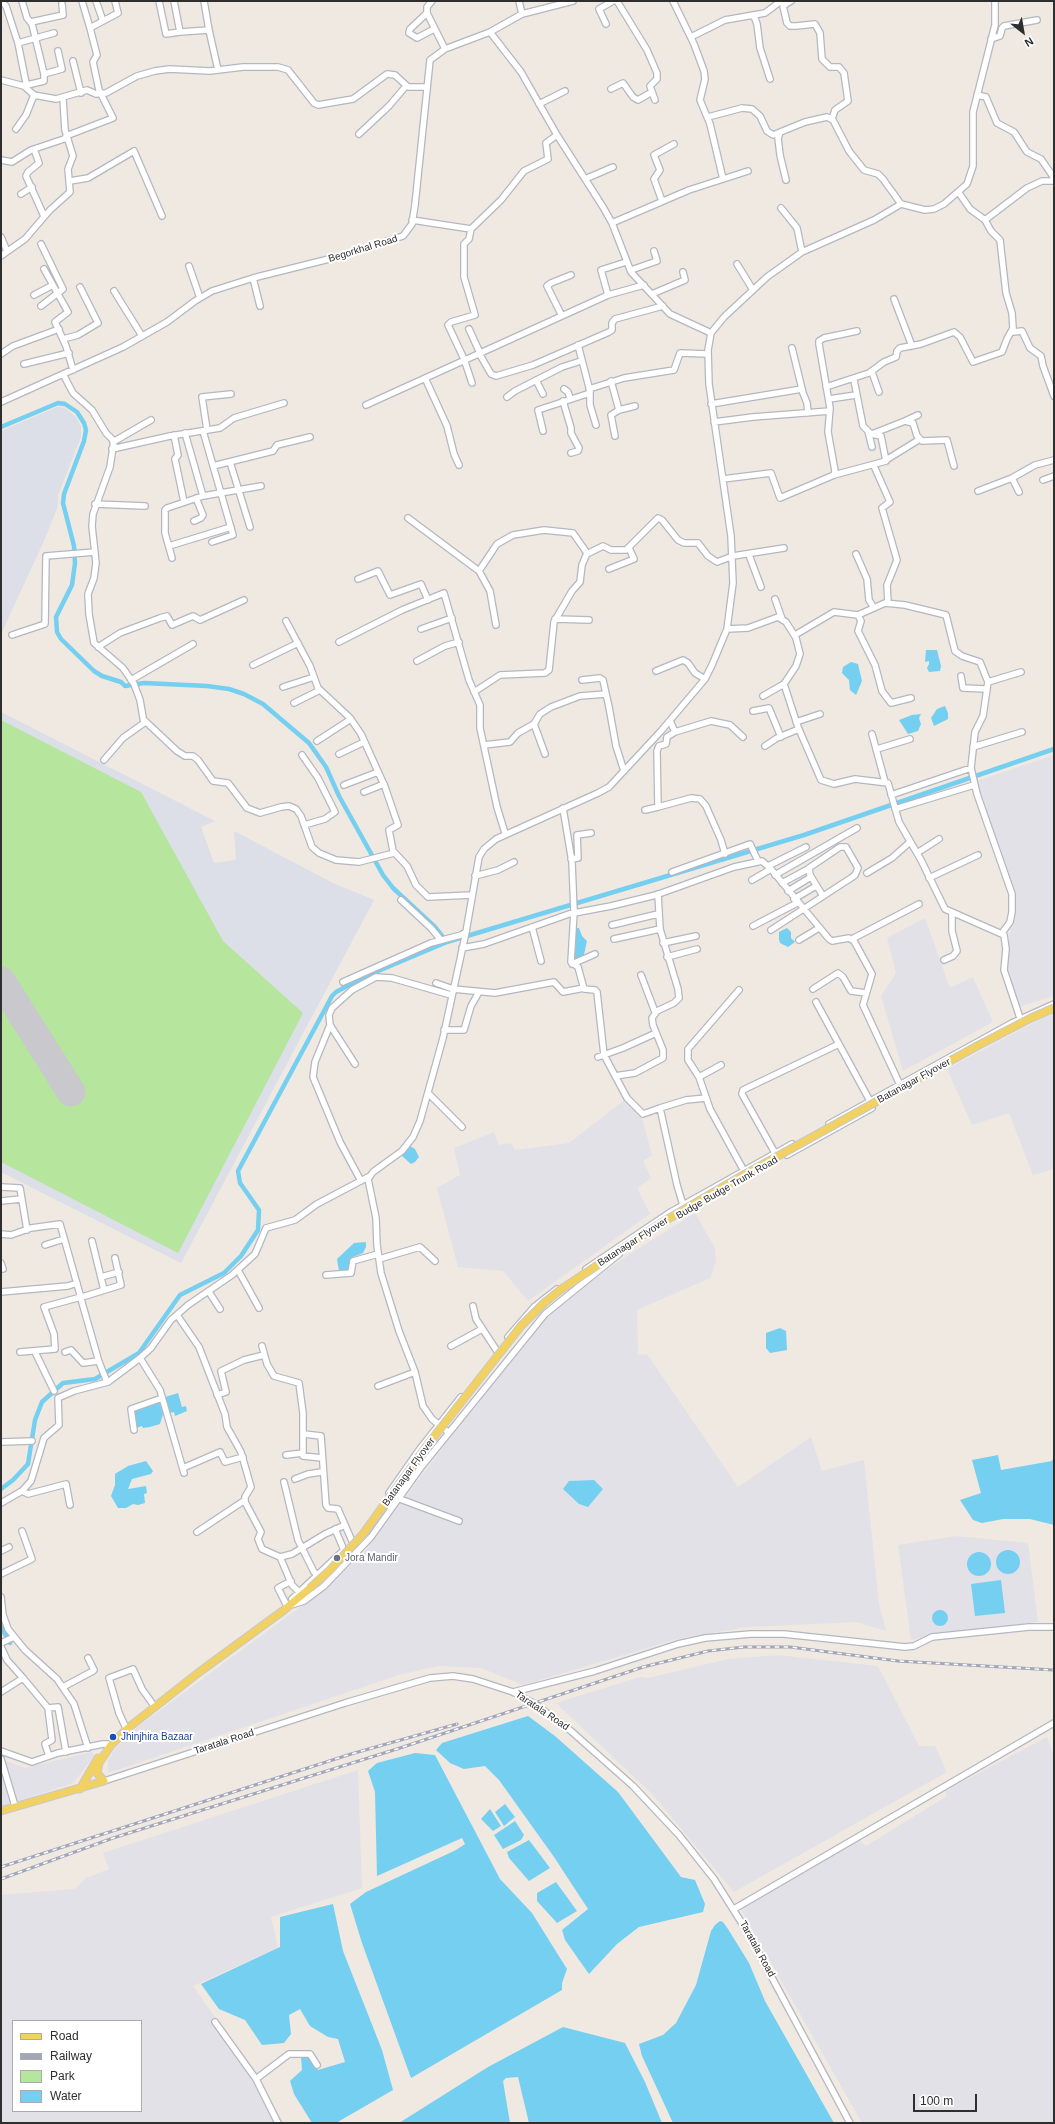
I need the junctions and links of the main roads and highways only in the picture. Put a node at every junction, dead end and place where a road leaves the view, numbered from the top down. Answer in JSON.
{"nodes":[{"id":1,"x":1054,"y":1010,"type":"edge"},
{"id":2,"x":290,"y":1603,"type":"junction"},
{"id":3,"x":108,"y":1747,"type":"junction"},
{"id":4,"x":80,"y":1789,"type":"junction"},
{"id":5,"x":1,"y":1811,"type":"edge"}],
"edges":[{"from":1,"to":2,"type":"main road","name":"Batanagar Flyover","bridge":true},
{"from":2,"to":3,"type":"main road"},
{"from":2,"to":3,"type":"main road"},
{"from":3,"to":4,"type":"main road"},
{"from":3,"to":4,"type":"main road","name":"Taratala Road"},
{"from":4,"to":5,"type":"main road","name":"Taratala Road"}]}
